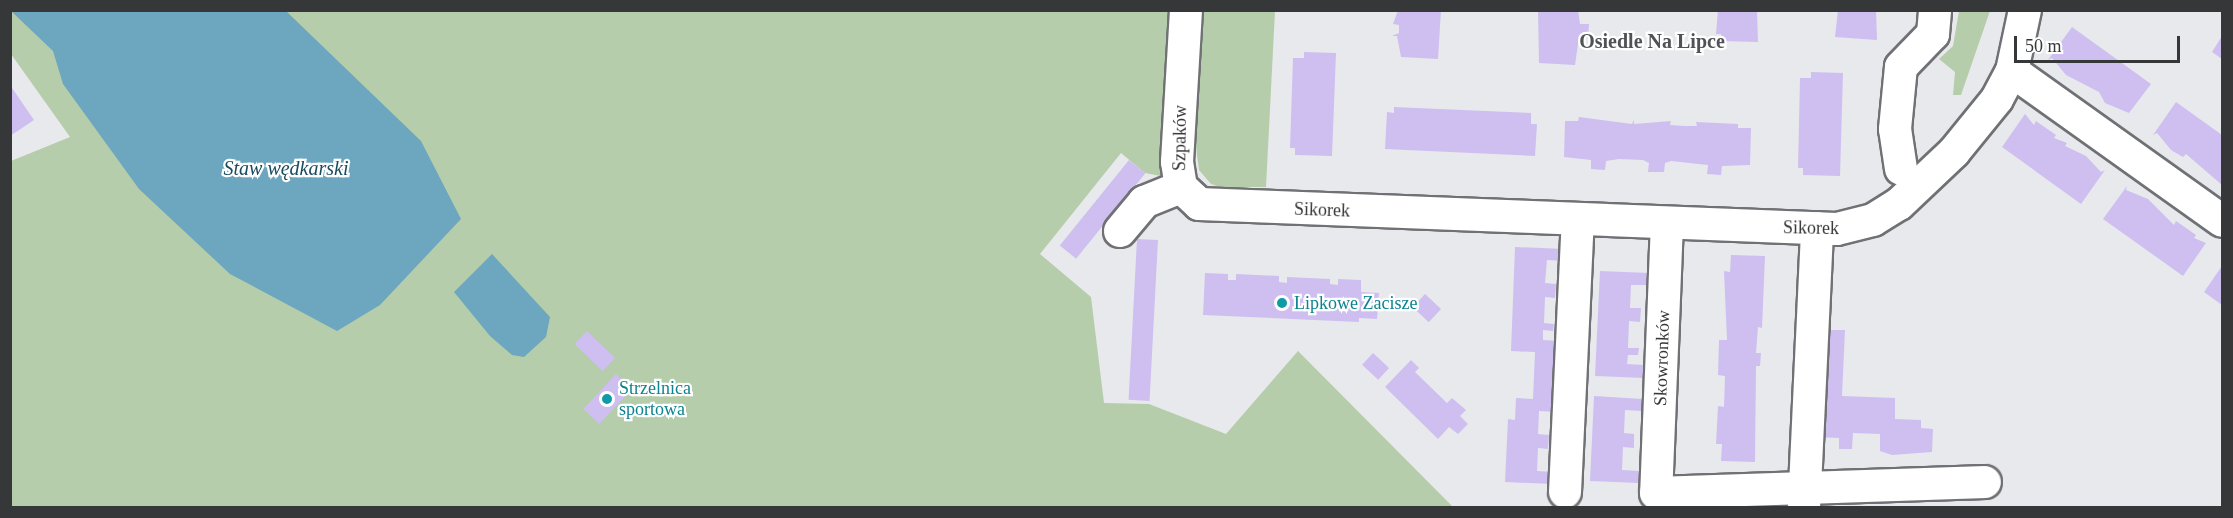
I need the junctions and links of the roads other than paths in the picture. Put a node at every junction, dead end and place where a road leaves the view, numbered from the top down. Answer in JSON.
{"nodes":[{"id":1,"x":1186,"y":10,"type":"edge"},
{"id":2,"x":1935,"y":10,"type":"edge"},
{"id":3,"x":2025,"y":10,"type":"edge"},
{"id":4,"x":2012,"y":71,"type":"junction"},
{"id":5,"x":1901,"y":169,"type":"dead end"},
{"id":6,"x":1181,"y":188,"type":"junction"},
{"id":7,"x":1578,"y":219,"type":"junction"},
{"id":8,"x":2223,"y":221,"type":"edge"},
{"id":9,"x":1667,"y":223,"type":"junction"},
{"id":10,"x":1817,"y":228,"type":"junction"},
{"id":11,"x":1120,"y":231,"type":"dead end"},
{"id":12,"x":1985,"y":482,"type":"dead end"},
{"id":13,"x":1565,"y":492,"type":"dead end"},
{"id":14,"x":1804,"y":499,"type":"edge"},
{"id":15,"x":1656,"y":500,"type":"edge"}],
"edges":[{"from":1,"to":6,"type":"street","name":"Szpaków"},
{"from":2,"to":5,"type":"street"},
{"from":3,"to":4,"type":"street","name":"Sikorek"},
{"from":4,"to":8,"type":"street"},
{"from":4,"to":10,"type":"street","name":"Sikorek"},
{"from":6,"to":7,"type":"street","name":"Sikorek"},
{"from":6,"to":11,"type":"street","name":"Szpaków"},
{"from":7,"to":9,"type":"street","name":"Sikorek"},
{"from":7,"to":13,"type":"street"},
{"from":9,"to":10,"type":"street","name":"Sikorek"},
{"from":9,"to":15,"type":"street","name":"Skowronków"},
{"from":10,"to":14,"type":"street"},
{"from":12,"to":14,"type":"street","name":"Skowronków"},
{"from":14,"to":15,"type":"street","name":"Skowronków"}]}
